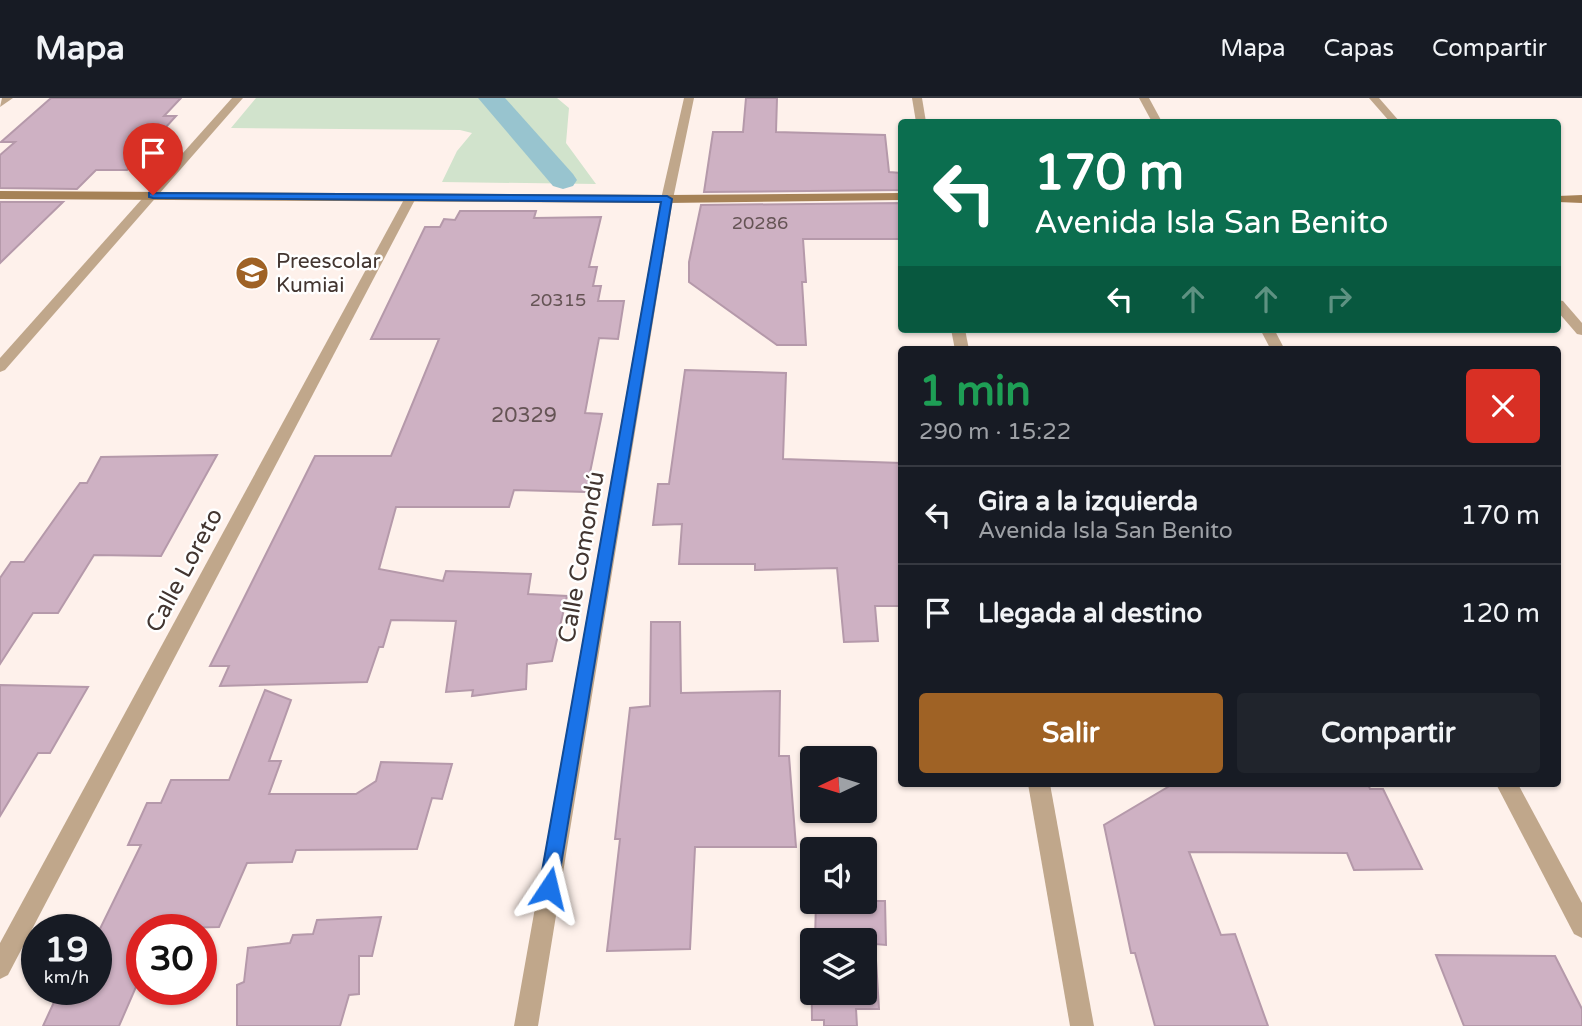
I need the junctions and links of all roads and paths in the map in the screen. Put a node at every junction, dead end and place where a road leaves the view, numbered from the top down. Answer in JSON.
{"nodes":[{"id":1,"x":8,"y":98,"type":"edge"},
{"id":2,"x":238,"y":98,"type":"edge"},
{"id":3,"x":689,"y":98,"type":"edge"},
{"id":4,"x":917,"y":98,"type":"edge"},
{"id":5,"x":1144,"y":98,"type":"edge"},
{"id":6,"x":1374,"y":98,"type":"edge"},
{"id":7,"x":0,"y":104,"type":"edge"},
{"id":8,"x":920,"y":119,"type":"edge"},
{"id":9,"x":1155,"y":119,"type":"edge"},
{"id":10,"x":1392,"y":119,"type":"edge"},
{"id":11,"x":0,"y":195,"type":"edge"},
{"id":12,"x":153,"y":195,"type":"junction"},
{"id":13,"x":411,"y":196,"type":"junction"},
{"id":14,"x":898,"y":197,"type":"edge"},
{"id":15,"x":667,"y":199,"type":"junction"},
{"id":16,"x":1561,"y":199,"type":"edge"},
{"id":17,"x":1582,"y":199,"type":"edge"},
{"id":18,"x":1561,"y":307,"type":"edge"},
{"id":19,"x":1582,"y":331,"type":"edge"},
{"id":20,"x":0,"y":367,"type":"edge"},
{"id":21,"x":1040,"y":787,"type":"edge"},
{"id":22,"x":1509,"y":787,"type":"edge"},
{"id":23,"x":1582,"y":926,"type":"edge"},
{"id":24,"x":0,"y":967,"type":"edge"},
{"id":25,"x":526,"y":1026,"type":"edge"},
{"id":26,"x":1082,"y":1026,"type":"edge"}],
"edges":[{"from":1,"to":7,"type":"street"},
{"from":2,"to":12,"type":"street"},
{"from":3,"to":15,"type":"street","name":"Calle Comondú"},
{"from":4,"to":8,"type":"street"},
{"from":5,"to":9,"type":"street"},
{"from":6,"to":10,"type":"street"},
{"from":11,"to":12,"type":"main road"},
{"from":12,"to":13,"type":"main road"},
{"from":12,"to":20,"type":"street"},
{"from":13,"to":15,"type":"main road"},
{"from":13,"to":24,"type":"street","name":"Calle Loreto"},
{"from":14,"to":15,"type":"main road"},
{"from":15,"to":25,"type":"street","name":"Calle Comondú"},
{"from":16,"to":17,"type":"main road"},
{"from":18,"to":19,"type":"street"},
{"from":21,"to":26,"type":"street"},
{"from":22,"to":23,"type":"street"}]}
